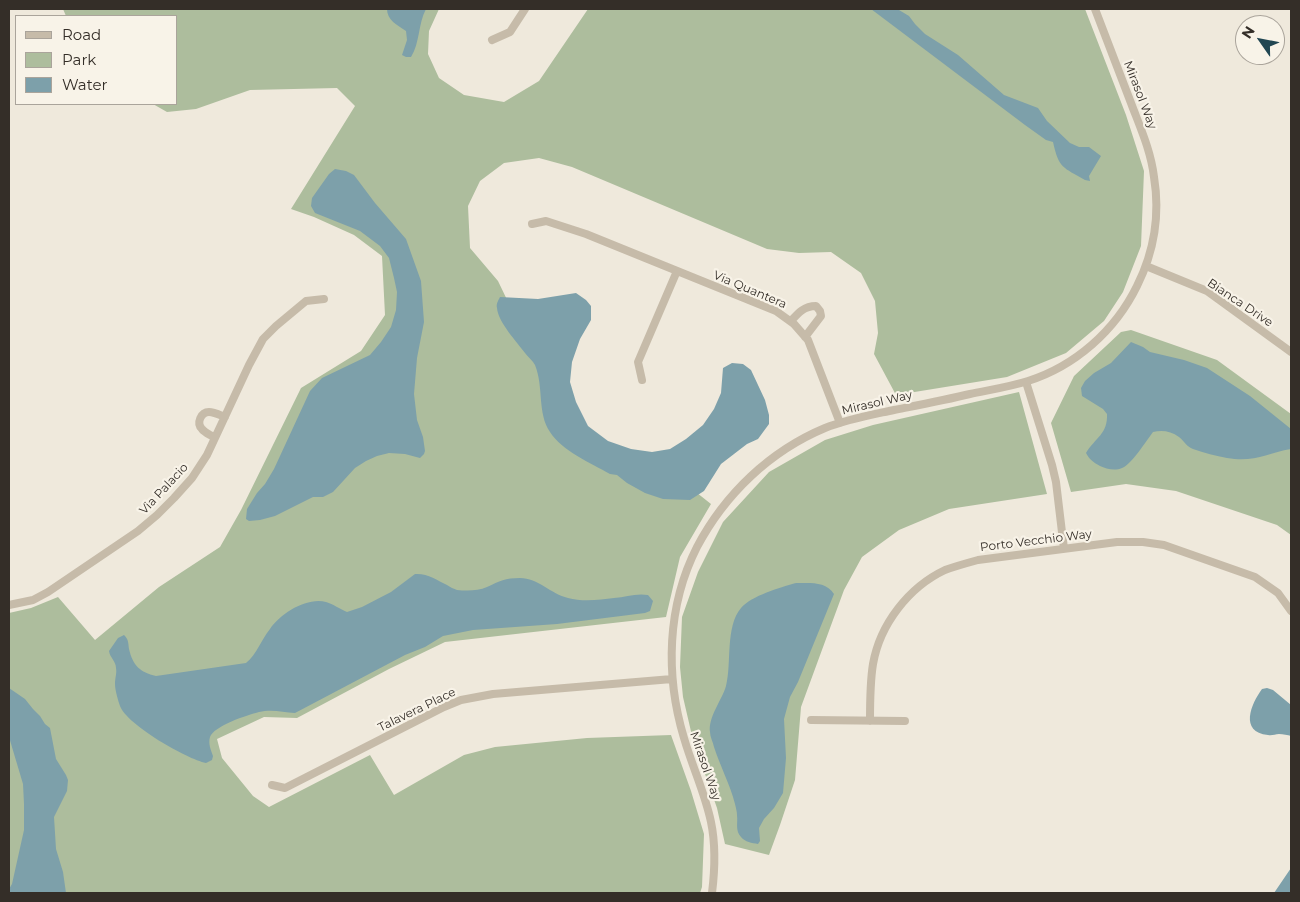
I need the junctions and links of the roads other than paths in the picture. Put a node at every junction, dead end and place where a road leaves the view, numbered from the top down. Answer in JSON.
{"nodes":[{"id":1,"x":525,"y":9,"type":"edge"},
{"id":2,"x":1095,"y":9,"type":"edge"},
{"id":3,"x":492,"y":40,"type":"dead end"},
{"id":4,"x":532,"y":224,"type":"dead end"},
{"id":5,"x":1146,"y":266,"type":"junction"},
{"id":6,"x":677,"y":271,"type":"junction"},
{"id":7,"x":324,"y":299,"type":"dead end"},
{"id":8,"x":791,"y":321,"type":"junction"},
{"id":9,"x":805,"y":337,"type":"junction"},
{"id":10,"x":1291,"y":352,"type":"edge"},
{"id":11,"x":642,"y":380,"type":"dead end"},
{"id":12,"x":1026,"y":382,"type":"junction"},
{"id":13,"x":224,"y":417,"type":"junction"},
{"id":14,"x":840,"y":423,"type":"junction"},
{"id":15,"x":215,"y":438,"type":"junction"},
{"id":16,"x":1064,"y":548,"type":"junction"},
{"id":17,"x":9,"y":606,"type":"edge"},
{"id":18,"x":1291,"y":611,"type":"edge"},
{"id":19,"x":672,"y":679,"type":"junction"},
{"id":20,"x":811,"y":720,"type":"dead end"},
{"id":21,"x":870,"y":721,"type":"junction"},
{"id":22,"x":905,"y":721,"type":"dead end"},
{"id":23,"x":272,"y":785,"type":"dead end"},
{"id":24,"x":712,"y":893,"type":"edge"}],
"edges":[{"from":1,"to":3,"type":"street"},
{"from":2,"to":5,"type":"street","name":"Mirasol Way"},
{"from":4,"to":6,"type":"street","name":"Via Quantera"},
{"from":5,"to":10,"type":"street","name":"Bianca Drive"},
{"from":5,"to":12,"type":"street","name":"Mirasol Way"},
{"from":6,"to":8,"type":"street","name":"Via Quantera"},
{"from":6,"to":11,"type":"street"},
{"from":7,"to":13,"type":"street","name":"Via Palacio"},
{"from":8,"to":9,"type":"street","name":"Via Quantera"},
{"from":8,"to":9,"type":"street"},
{"from":9,"to":14,"type":"street","name":"Via Quantera"},
{"from":12,"to":14,"type":"street","name":"Mirasol Way"},
{"from":12,"to":16,"type":"street"},
{"from":13,"to":15,"type":"street","name":"Via Palacio"},
{"from":13,"to":15,"type":"street"},
{"from":14,"to":19,"type":"street","name":"Mirasol Way"},
{"from":15,"to":17,"type":"street","name":"Via Palacio"},
{"from":16,"to":18,"type":"street","name":"Porto Vecchio Way"},
{"from":16,"to":21,"type":"street","name":"Porto Vecchio Way"},
{"from":19,"to":23,"type":"street","name":"Talavera Place"},
{"from":19,"to":24,"type":"street","name":"Mirasol Way"},
{"from":20,"to":21,"type":"street"},
{"from":21,"to":22,"type":"street"}]}
